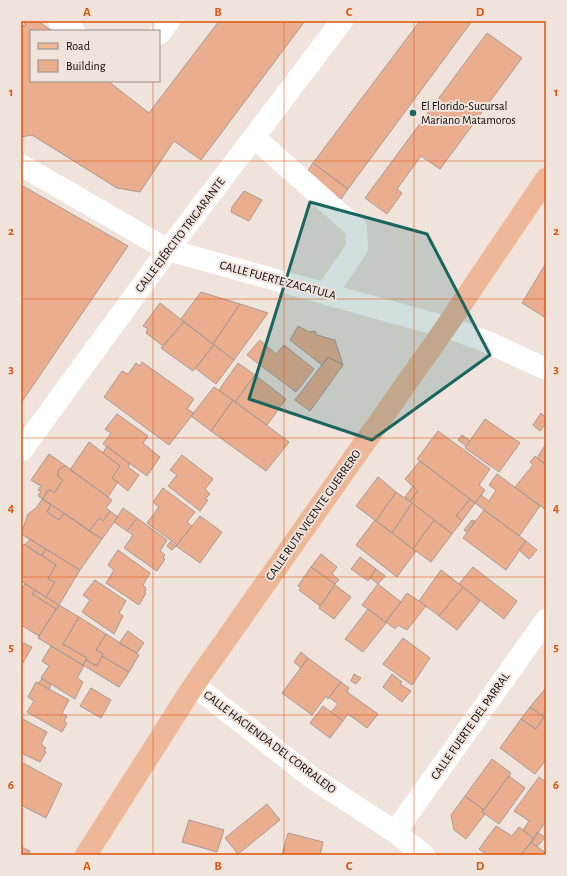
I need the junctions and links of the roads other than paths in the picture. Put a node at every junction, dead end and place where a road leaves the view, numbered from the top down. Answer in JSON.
{"nodes":[{"id":1,"x":169,"y":21,"type":"edge"},
{"id":2,"x":342,"y":21,"type":"edge"},
{"id":3,"x":160,"y":33,"type":"edge"},
{"id":4,"x":254,"y":137,"type":"junction"},
{"id":5,"x":21,"y":165,"type":"edge"},
{"id":6,"x":546,"y":179,"type":"edge"},
{"id":7,"x":168,"y":250,"type":"junction"},
{"id":8,"x":326,"y":293,"type":"junction"},
{"id":9,"x":446,"y":327,"type":"junction"},
{"id":10,"x":546,"y":369,"type":"edge"},
{"id":11,"x":21,"y":451,"type":"edge"},
{"id":12,"x":546,"y":620,"type":"edge"},
{"id":13,"x":539,"y":642,"type":"edge"},
{"id":14,"x":194,"y":684,"type":"junction"},
{"id":15,"x":395,"y":832,"type":"junction"},
{"id":16,"x":86,"y":855,"type":"edge"},
{"id":17,"x":424,"y":855,"type":"edge"}],
"edges":[{"from":1,"to":3,"type":"street"},
{"from":2,"to":4,"type":"street","name":"CALLE EJÉRCITO TRIGARANTE"},
{"from":4,"to":7,"type":"street","name":"CALLE EJÉRCITO TRIGARANTE"},
{"from":4,"to":8,"type":"street"},
{"from":5,"to":7,"type":"street","name":"CALLE FUERTE ZACATULA"},
{"from":6,"to":9,"type":"main road","name":"CALLE RUTA VICENTE GUERRERO"},
{"from":7,"to":8,"type":"street","name":"CALLE FUERTE ZACATULA"},
{"from":7,"to":11,"type":"street","name":"CALLE EJÉRCITO TRIGARANTE"},
{"from":8,"to":9,"type":"street","name":"CALLE FUERTE ZACATULA"},
{"from":9,"to":10,"type":"street","name":"CALLE FUERTE ZACATULA"},
{"from":9,"to":14,"type":"main road","name":"CALLE RUTA VICENTE GUERRERO"},
{"from":12,"to":13,"type":"street","name":"CALLE FUERTE DEL PARRAL"},
{"from":13,"to":15,"type":"street","name":"CALLE FUERTE DEL PARRAL"},
{"from":14,"to":15,"type":"street","name":"CALLE HACIENDA DEL CORRALEJO"},
{"from":14,"to":16,"type":"main road","name":"CALLE RUTA VICENTE GUERRERO"},
{"from":15,"to":17,"type":"street","name":"CALLE HACIENDA DEL CORRALEJO"}]}
